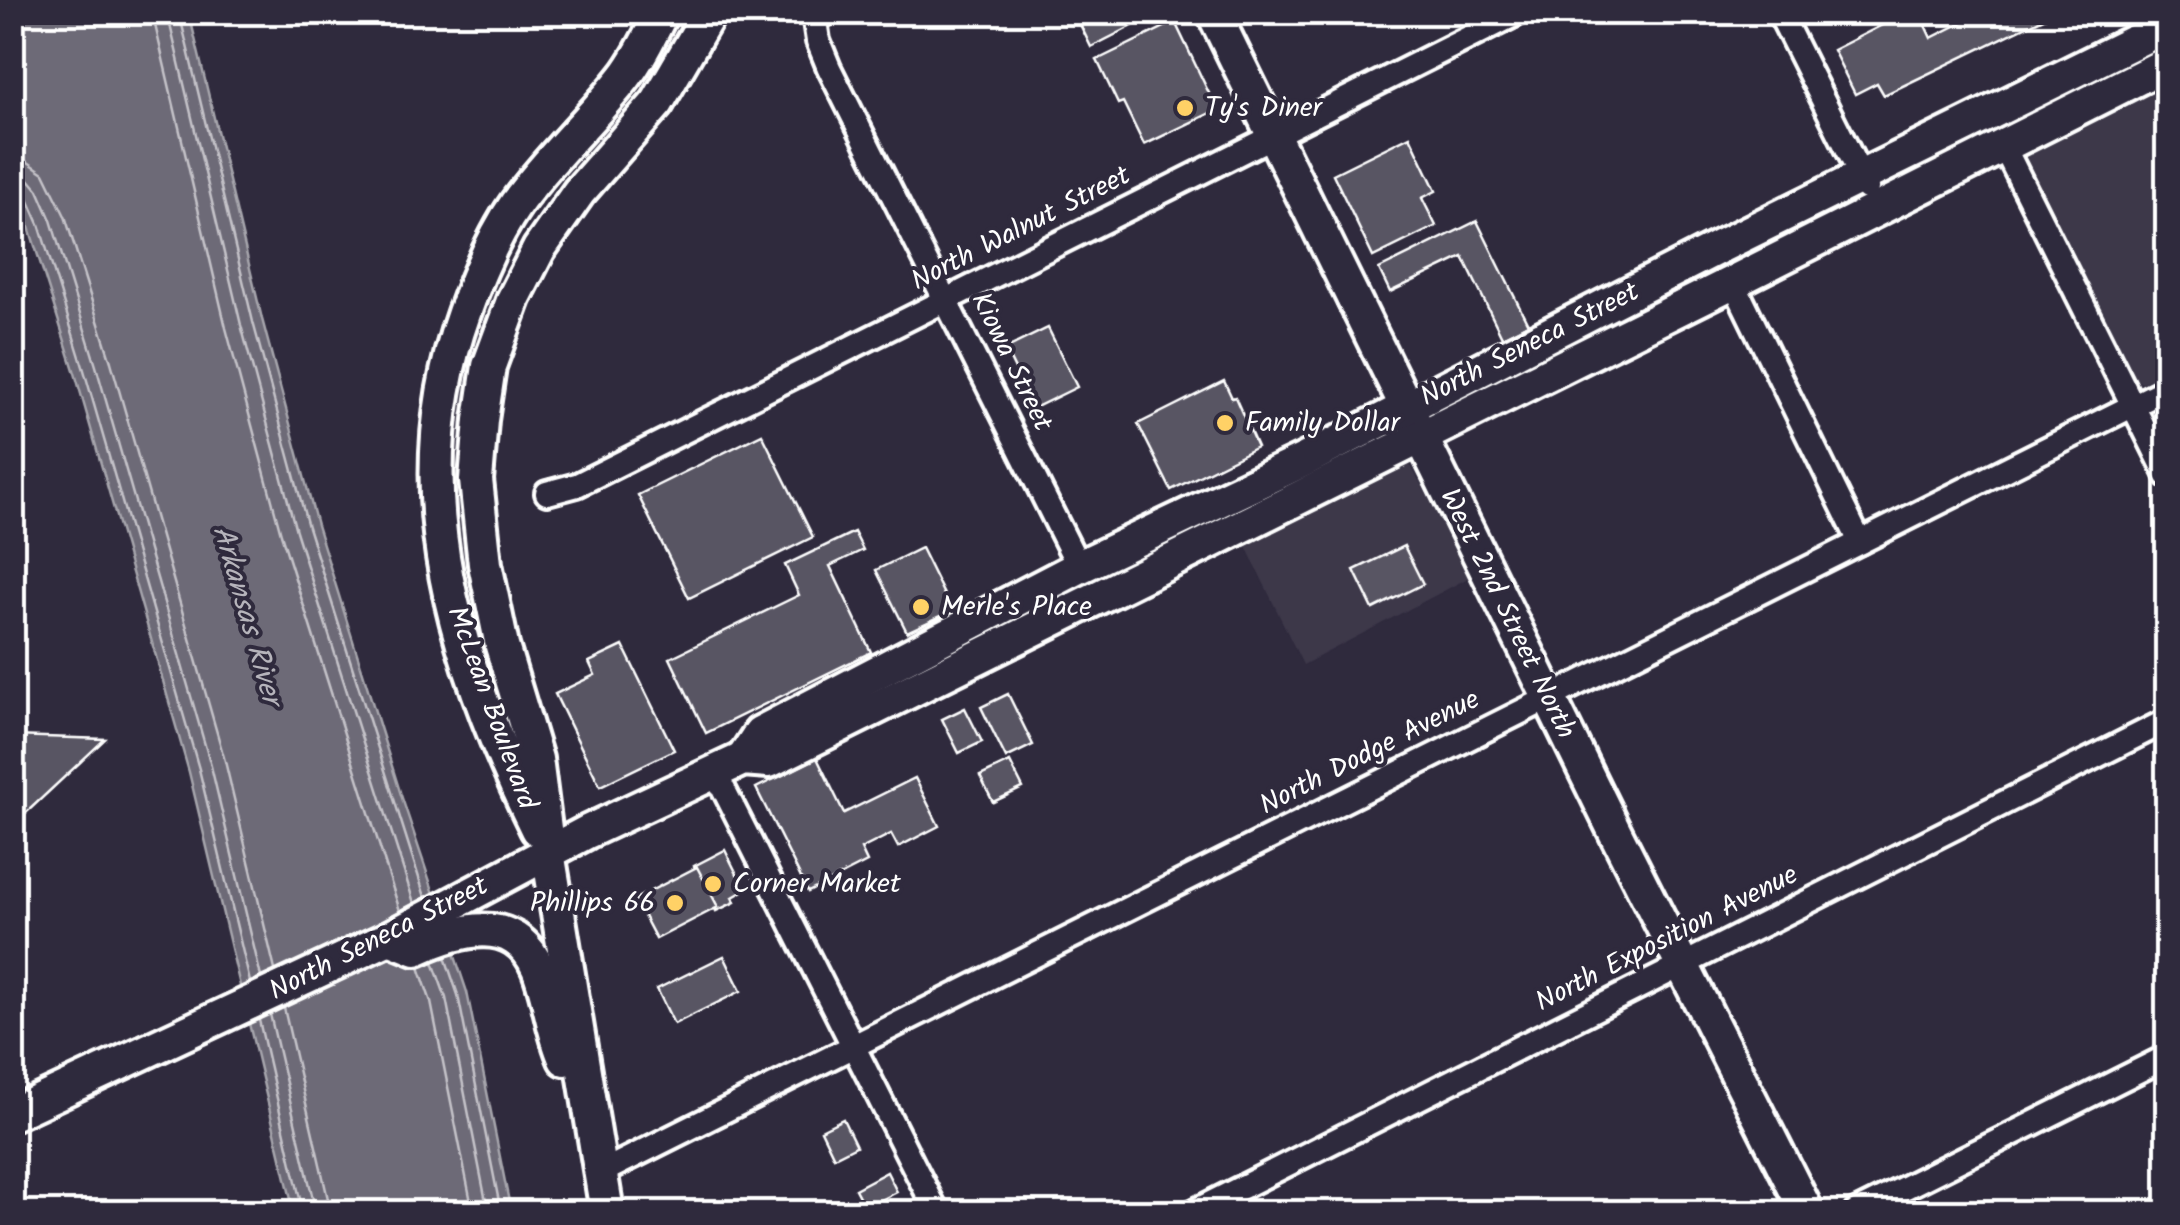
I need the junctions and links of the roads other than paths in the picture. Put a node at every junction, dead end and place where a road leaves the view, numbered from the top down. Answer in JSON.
{"nodes":[{"id":1,"x":662,"y":12,"type":"edge"},
{"id":2,"x":710,"y":12,"type":"edge"},
{"id":3,"x":1213,"y":12,"type":"edge"},
{"id":4,"x":1520,"y":12,"type":"edge"},
{"id":5,"x":1779,"y":12,"type":"edge"},
{"id":6,"x":822,"y":17,"type":"edge"},
{"id":7,"x":2168,"y":25,"type":"edge"},
{"id":8,"x":2168,"y":63,"type":"edge"},
{"id":9,"x":1273,"y":135,"type":"junction"},
{"id":10,"x":2004,"y":147,"type":"junction"},
{"id":11,"x":1861,"y":176,"type":"junction"},
{"id":12,"x":1877,"y":209,"type":"junction"},
{"id":13,"x":1733,"y":282,"type":"junction"},
{"id":14,"x":946,"y":300,"type":"junction"},
{"id":15,"x":2168,"y":388,"type":"edge"},
{"id":16,"x":2132,"y":405,"type":"junction"},
{"id":17,"x":1414,"y":422,"type":"junction"},
{"id":18,"x":2168,"y":476,"type":"edge"},
{"id":19,"x":547,"y":493,"type":"dead end"},
{"id":20,"x":1860,"y":542,"type":"junction"},
{"id":21,"x":1080,"y":567,"type":"junction"},
{"id":22,"x":1548,"y":697,"type":"junction"},
{"id":23,"x":2168,"y":720,"type":"edge"},
{"id":24,"x":729,"y":765,"type":"junction"},
{"id":25,"x":548,"y":852,"type":"junction"},
{"id":26,"x":389,"y":938,"type":"junction"},
{"id":27,"x":1682,"y":965,"type":"junction"},
{"id":28,"x":852,"y":1044,"type":"junction"},
{"id":29,"x":2168,"y":1056,"type":"edge"},
{"id":30,"x":588,"y":1103,"type":"junction"},
{"id":31,"x":12,"y":1114,"type":"edge"},
{"id":32,"x":600,"y":1173,"type":"junction"},
{"id":33,"x":607,"y":1212,"type":"edge"},
{"id":34,"x":938,"y":1212,"type":"edge"},
{"id":35,"x":1193,"y":1212,"type":"edge"},
{"id":36,"x":1806,"y":1212,"type":"edge"},
{"id":37,"x":1856,"y":1212,"type":"edge"}],
"edges":[{"from":1,"to":25,"type":"main road","name":"McLean Boulevard"},
{"from":2,"to":25,"type":"main road","name":"McLean Boulevard"},
{"from":3,"to":9,"type":"main road","name":"West 2nd Street North"},
{"from":4,"to":9,"type":"street","name":"North Walnut Street"},
{"from":5,"to":11,"type":"street"},
{"from":6,"to":14,"type":"street","name":"Kiowa Street"},
{"from":7,"to":11,"type":"main road","name":"North Seneca Street"},
{"from":8,"to":10,"type":"main road","name":"North Seneca Street"},
{"from":9,"to":14,"type":"street","name":"North Walnut Street"},
{"from":9,"to":17,"type":"main road","name":"West 2nd Street North"},
{"from":10,"to":12,"type":"main road","name":"North Seneca Street"},
{"from":10,"to":16,"type":"street"},
{"from":11,"to":12,"type":"street"},
{"from":11,"to":17,"type":"main road","name":"North Seneca Street"},
{"from":12,"to":13,"type":"main road","name":"North Seneca Street"},
{"from":13,"to":17,"type":"main road","name":"North Seneca Street"},
{"from":13,"to":20,"type":"street"},
{"from":14,"to":19,"type":"street","name":"North Walnut Street"},
{"from":14,"to":21,"type":"street","name":"Kiowa Street"},
{"from":15,"to":16,"type":"street","name":"North Dodge Avenue"},
{"from":16,"to":18,"type":"street"},
{"from":16,"to":20,"type":"street","name":"North Dodge Avenue"},
{"from":17,"to":21,"type":"main road","name":"North Seneca Street"},
{"from":17,"to":22,"type":"main road","name":"West 2nd Street North"},
{"from":17,"to":24,"type":"main road","name":"North Seneca Street"},
{"from":20,"to":22,"type":"street","name":"North Dodge Avenue"},
{"from":21,"to":24,"type":"main road","name":"North Seneca Street"},
{"from":22,"to":27,"type":"main road","name":"West 2nd Street North"},
{"from":22,"to":28,"type":"street","name":"North Dodge Avenue"},
{"from":23,"to":27,"type":"street","name":"North Exposition Avenue"},
{"from":24,"to":25,"type":"main road","name":"North Seneca Street"},
{"from":24,"to":28,"type":"street"},
{"from":25,"to":26,"type":"main road","name":"North Seneca Street"},
{"from":25,"to":30,"type":"main road"},
{"from":26,"to":30,"type":"main road"},
{"from":26,"to":31,"type":"main road","name":"North Seneca Street"},
{"from":27,"to":35,"type":"street","name":"North Exposition Avenue"},
{"from":27,"to":36,"type":"main road","name":"West 2nd Street North"},
{"from":28,"to":32,"type":"street","name":"North Dodge Avenue"},
{"from":28,"to":34,"type":"street"},
{"from":29,"to":37,"type":"street"},
{"from":30,"to":32,"type":"main road"},
{"from":32,"to":33,"type":"main road"}]}
